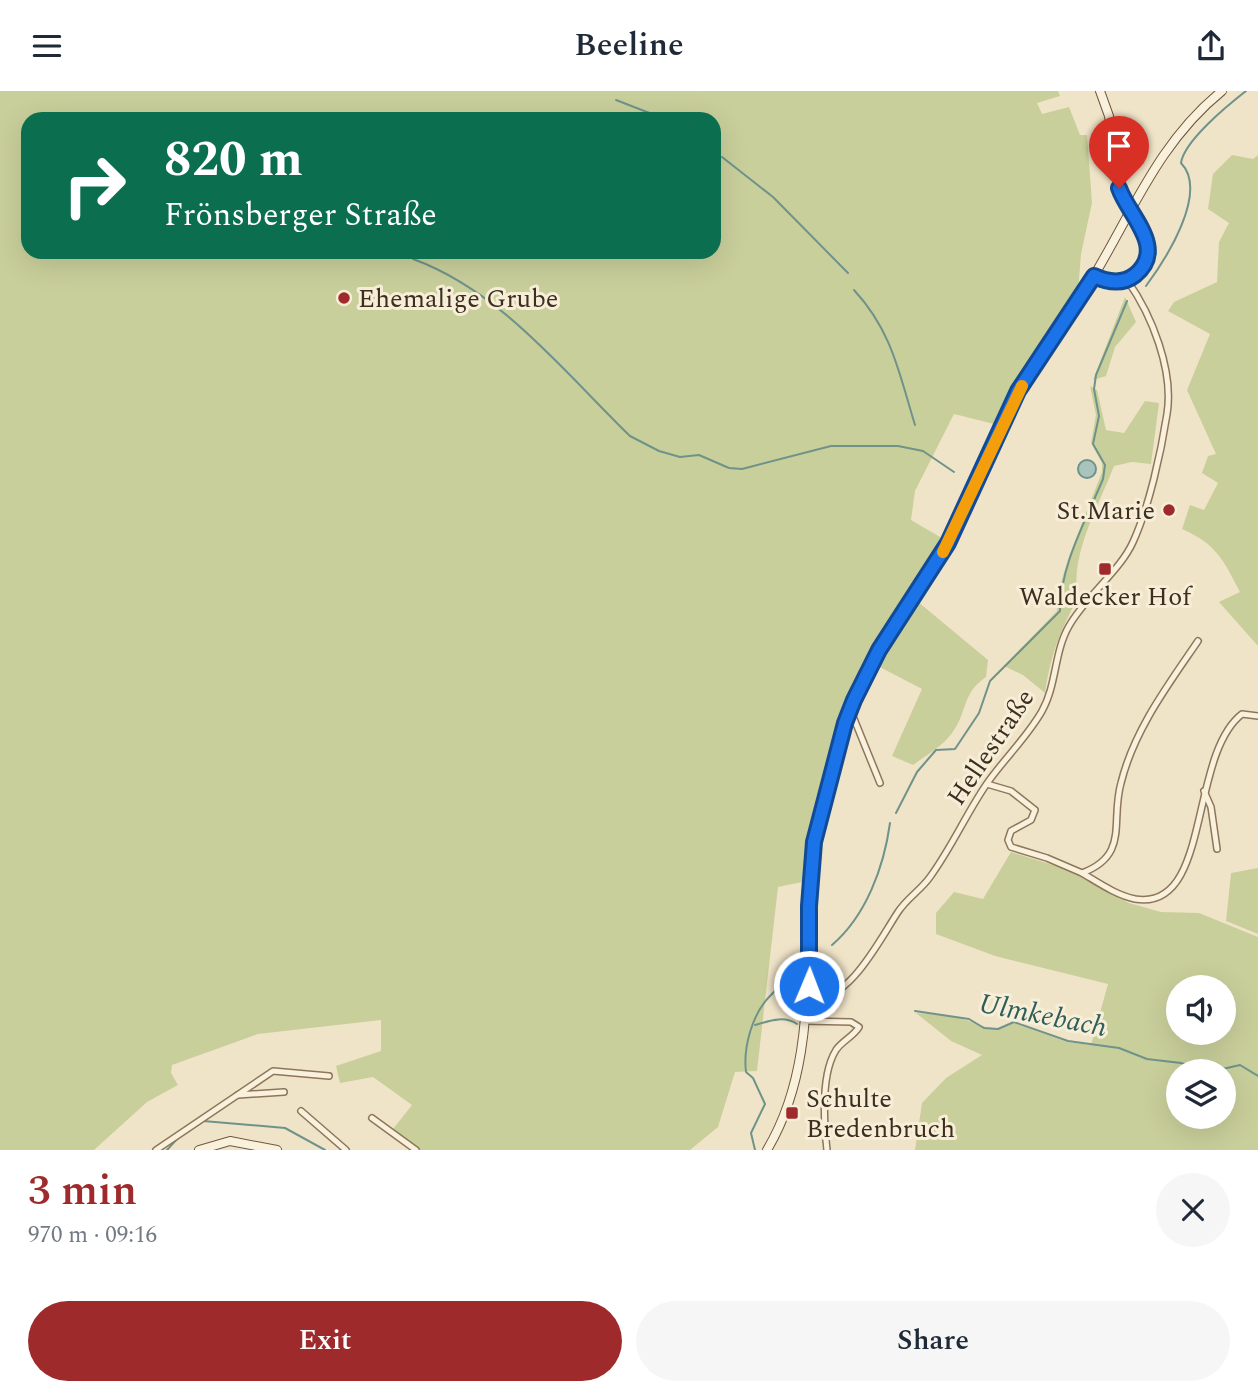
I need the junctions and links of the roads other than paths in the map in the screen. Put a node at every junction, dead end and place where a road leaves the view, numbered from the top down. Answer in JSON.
{"nodes":[{"id":1,"x":1100,"y":91,"type":"edge"},
{"id":2,"x":1222,"y":91,"type":"edge"},
{"id":3,"x":1094,"y":276,"type":"junction"},
{"id":4,"x":1127,"y":280,"type":"junction"},
{"id":5,"x":1198,"y":641,"type":"dead end"},
{"id":6,"x":850,"y":709,"type":"junction"},
{"id":7,"x":1258,"y":716,"type":"edge"},
{"id":8,"x":880,"y":783,"type":"dead end"},
{"id":9,"x":987,"y":784,"type":"junction"},
{"id":10,"x":1204,"y":790,"type":"junction"},
{"id":11,"x":1217,"y":849,"type":"dead end"},
{"id":12,"x":1082,"y":873,"type":"junction"},
{"id":13,"x":808,"y":1003,"type":"junction"},
{"id":14,"x":805,"y":1021,"type":"junction"},
{"id":15,"x":329,"y":1076,"type":"dead end"},
{"id":16,"x":284,"y":1092,"type":"dead end"},
{"id":17,"x":239,"y":1094,"type":"junction"},
{"id":18,"x":301,"y":1111,"type":"dead end"},
{"id":19,"x":372,"y":1118,"type":"dead end"},
{"id":20,"x":156,"y":1150,"type":"edge"},
{"id":21,"x":199,"y":1150,"type":"edge"},
{"id":22,"x":277,"y":1150,"type":"edge"},
{"id":23,"x":346,"y":1150,"type":"edge"},
{"id":24,"x":416,"y":1150,"type":"edge"},
{"id":25,"x":767,"y":1150,"type":"edge"},
{"id":26,"x":827,"y":1150,"type":"edge"}],
"edges":[{"from":1,"to":4,"type":"main road","bridge":true},
{"from":2,"to":3,"type":"main road"},
{"from":3,"to":4,"type":"main road"},
{"from":3,"to":6,"type":"main road"},
{"from":4,"to":9,"type":"street","name":"Hellestraße"},
{"from":5,"to":12,"type":"street"},
{"from":6,"to":8,"type":"street"},
{"from":6,"to":13,"type":"main road"},
{"from":7,"to":10,"type":"street"},
{"from":9,"to":12,"type":"street"},
{"from":9,"to":13,"type":"street","name":"Hellestraße"},
{"from":10,"to":11,"type":"street"},
{"from":10,"to":12,"type":"street"},
{"from":13,"to":14,"type":"main road"},
{"from":14,"to":25,"type":"main road"},
{"from":14,"to":26,"type":"street"},
{"from":15,"to":17,"type":"street"},
{"from":16,"to":17,"type":"street"},
{"from":17,"to":20,"type":"street"},
{"from":18,"to":23,"type":"street"},
{"from":19,"to":24,"type":"street"},
{"from":21,"to":22,"type":"main road"}]}
